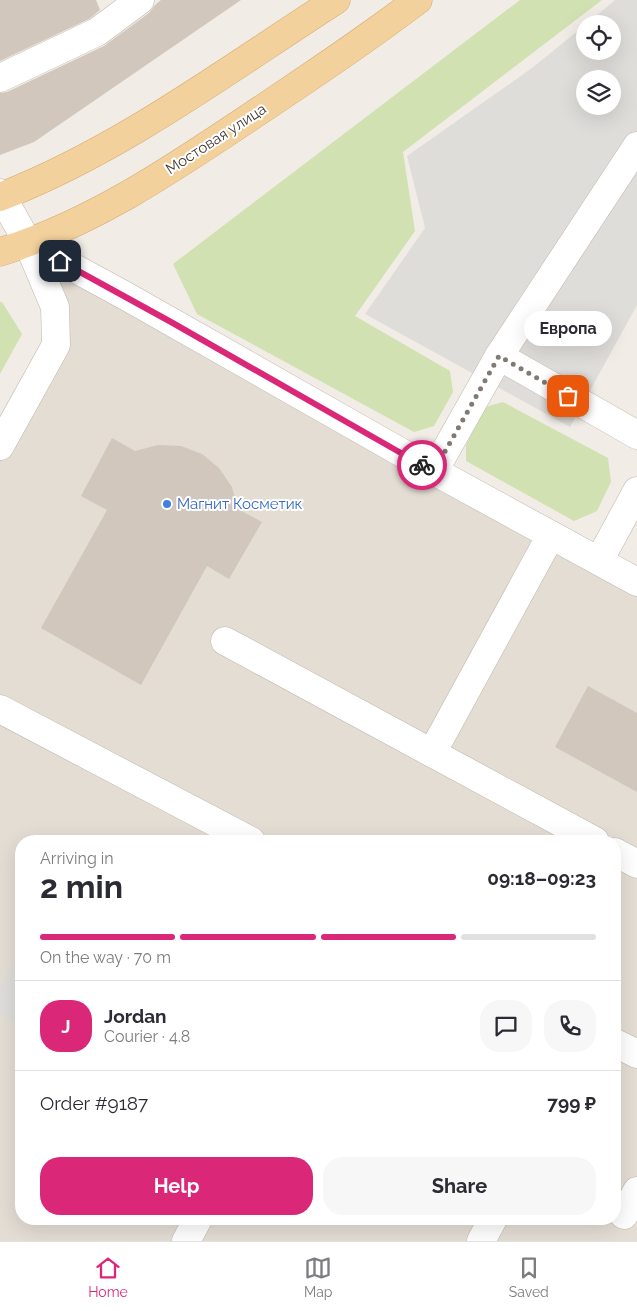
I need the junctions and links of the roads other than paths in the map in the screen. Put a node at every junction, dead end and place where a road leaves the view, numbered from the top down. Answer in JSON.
{"nodes":[{"id":1,"x":140,"y":0,"type":"edge"},
{"id":2,"x":336,"y":0,"type":"edge"},
{"id":3,"x":418,"y":0,"type":"edge"},
{"id":4,"x":0,"y":78,"type":"edge"},
{"id":5,"x":637,"y":146,"type":"edge"},
{"id":6,"x":1,"y":196,"type":"edge"},
{"id":7,"x":28,"y":243,"type":"junction"},
{"id":8,"x":0,"y":252,"type":"edge"},
{"id":9,"x":499,"y":356,"type":"junction"},
{"id":10,"x":637,"y":435,"type":"edge"},
{"id":11,"x":0,"y":446,"type":"edge"},
{"id":12,"x":434,"y":471,"type":"junction"},
{"id":13,"x":637,"y":491,"type":"edge"},
{"id":14,"x":551,"y":536,"type":"junction"},
{"id":15,"x":599,"y":561,"type":"junction"},
{"id":16,"x":637,"y":582,"type":"edge"},
{"id":17,"x":225,"y":641,"type":"dead end"},
{"id":18,"x":0,"y":709,"type":"edge"},
{"id":19,"x":432,"y":753,"type":"junction"},
{"id":20,"x":240,"y":835,"type":"edge"},
{"id":21,"x":568,"y":835,"type":"edge"},
{"id":22,"x":621,"y":855,"type":"edge"},
{"id":23,"x":637,"y":864,"type":"edge"},
{"id":24,"x":621,"y":1046,"type":"edge"},
{"id":25,"x":637,"y":1054,"type":"edge"},
{"id":26,"x":637,"y":1191,"type":"edge"},
{"id":27,"x":624,"y":1215,"type":"dead end"},
{"id":28,"x":195,"y":1225,"type":"edge"},
{"id":29,"x":490,"y":1225,"type":"edge"},
{"id":30,"x":186,"y":1241,"type":"edge"},
{"id":31,"x":481,"y":1241,"type":"edge"}],
"edges":[{"from":1,"to":4,"type":"street"},
{"from":2,"to":6,"type":"main road"},
{"from":3,"to":7,"type":"main road","name":"Мостовая улица"},
{"from":5,"to":9,"type":"street"},
{"from":6,"to":7,"type":"street"},
{"from":7,"to":8,"type":"main road","name":"Мостовая улица"},
{"from":7,"to":11,"type":"street"},
{"from":7,"to":12,"type":"street"},
{"from":9,"to":10,"type":"street"},
{"from":9,"to":12,"type":"street"},
{"from":12,"to":14,"type":"street"},
{"from":13,"to":15,"type":"street"},
{"from":14,"to":15,"type":"street"},
{"from":14,"to":19,"type":"street"},
{"from":15,"to":16,"type":"street"},
{"from":17,"to":19,"type":"street"},
{"from":18,"to":20,"type":"street"},
{"from":19,"to":21,"type":"street"},
{"from":22,"to":23,"type":"street"},
{"from":24,"to":25,"type":"street"},
{"from":26,"to":27,"type":"street"},
{"from":28,"to":30,"type":"street"},
{"from":29,"to":31,"type":"street"}]}
